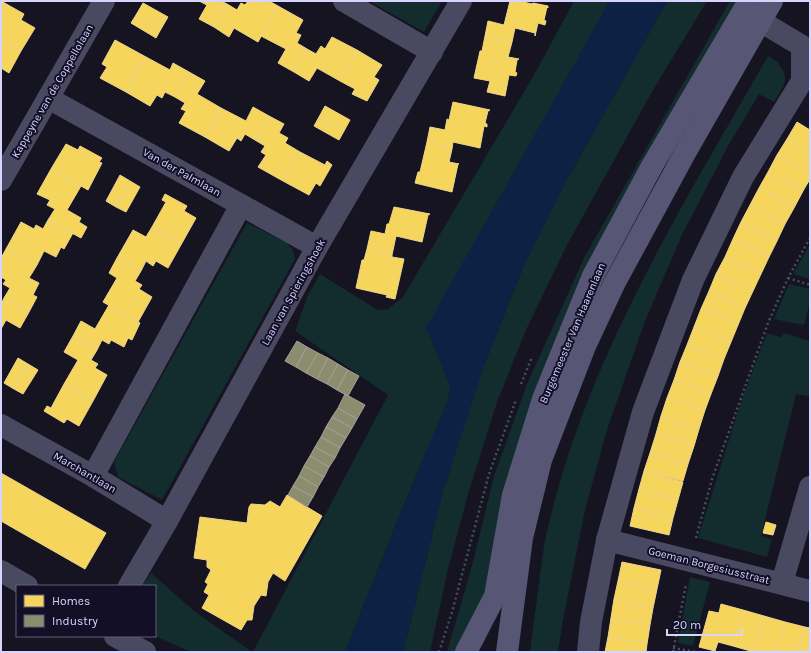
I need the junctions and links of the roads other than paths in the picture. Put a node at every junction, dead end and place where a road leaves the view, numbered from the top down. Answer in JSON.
{"nodes":[{"id":1,"x":104,"y":1,"type":"edge"},
{"id":2,"x":344,"y":1,"type":"edge"},
{"id":3,"x":461,"y":1,"type":"edge"},
{"id":4,"x":772,"y":1,"type":"edge"},
{"id":5,"x":750,"y":12,"type":"edge"},
{"id":6,"x":806,"y":38,"type":"edge"},
{"id":7,"x":432,"y":52,"type":"junction"},
{"id":8,"x":806,"y":82,"type":"edge"},
{"id":9,"x":48,"y":98,"type":"junction"},
{"id":10,"x":1,"y":180,"type":"edge"},
{"id":11,"x":242,"y":205,"type":"junction"},
{"id":12,"x":317,"y":247,"type":"junction"},
{"id":13,"x":1,"y":425,"type":"edge"},
{"id":14,"x":93,"y":476,"type":"junction"},
{"id":15,"x":810,"y":487,"type":"edge"},
{"id":16,"x":167,"y":521,"type":"junction"},
{"id":17,"x":608,"y":540,"type":"junction"},
{"id":18,"x":1,"y":571,"type":"edge"},
{"id":19,"x":782,"y":583,"type":"junction"},
{"id":20,"x":24,"y":585,"type":"edge"},
{"id":21,"x":130,"y":585,"type":"edge"},
{"id":22,"x":810,"y":591,"type":"edge"},
{"id":23,"x":117,"y":637,"type":"edge"},
{"id":24,"x":145,"y":652,"type":"edge"},
{"id":25,"x":466,"y":652,"type":"edge"},
{"id":26,"x":507,"y":652,"type":"edge"},
{"id":27,"x":588,"y":652,"type":"edge"}],
"edges":[{"from":1,"to":9,"type":"street","name":"Kappeyne van de Coppellolaan"},
{"from":2,"to":7,"type":"street"},
{"from":3,"to":7,"type":"street","name":"Laan van Spieringshoek"},
{"from":4,"to":5,"type":"main road","name":"Burgemeester Van Haarenlaan"},
{"from":5,"to":6,"type":"street"},
{"from":5,"to":25,"type":"main road","name":"Burgemeester Van Haarenlaan"},
{"from":5,"to":26,"type":"main road","name":"Burgemeester Van Haarenlaan"},
{"from":6,"to":8,"type":"street"},
{"from":7,"to":12,"type":"street","name":"Laan van Spieringshoek"},
{"from":8,"to":17,"type":"street"},
{"from":9,"to":10,"type":"street","name":"Kappeyne van de Coppellolaan"},
{"from":9,"to":11,"type":"street","name":"Van der Palmlaan"},
{"from":11,"to":12,"type":"street","name":"Van der Palmlaan"},
{"from":11,"to":14,"type":"street"},
{"from":12,"to":16,"type":"street","name":"Laan van Spieringshoek"},
{"from":13,"to":14,"type":"street","name":"Marchantlaan"},
{"from":14,"to":16,"type":"street","name":"Marchantlaan"},
{"from":15,"to":19,"type":"street"},
{"from":16,"to":21,"type":"street","name":"Laan van Spieringshoek"},
{"from":17,"to":19,"type":"street","name":"Goeman Borgesiusstraat"},
{"from":17,"to":27,"type":"street"},
{"from":18,"to":20,"type":"street"},
{"from":19,"to":22,"type":"street","name":"Goeman Borgesiusstraat"},
{"from":23,"to":24,"type":"street"}]}
